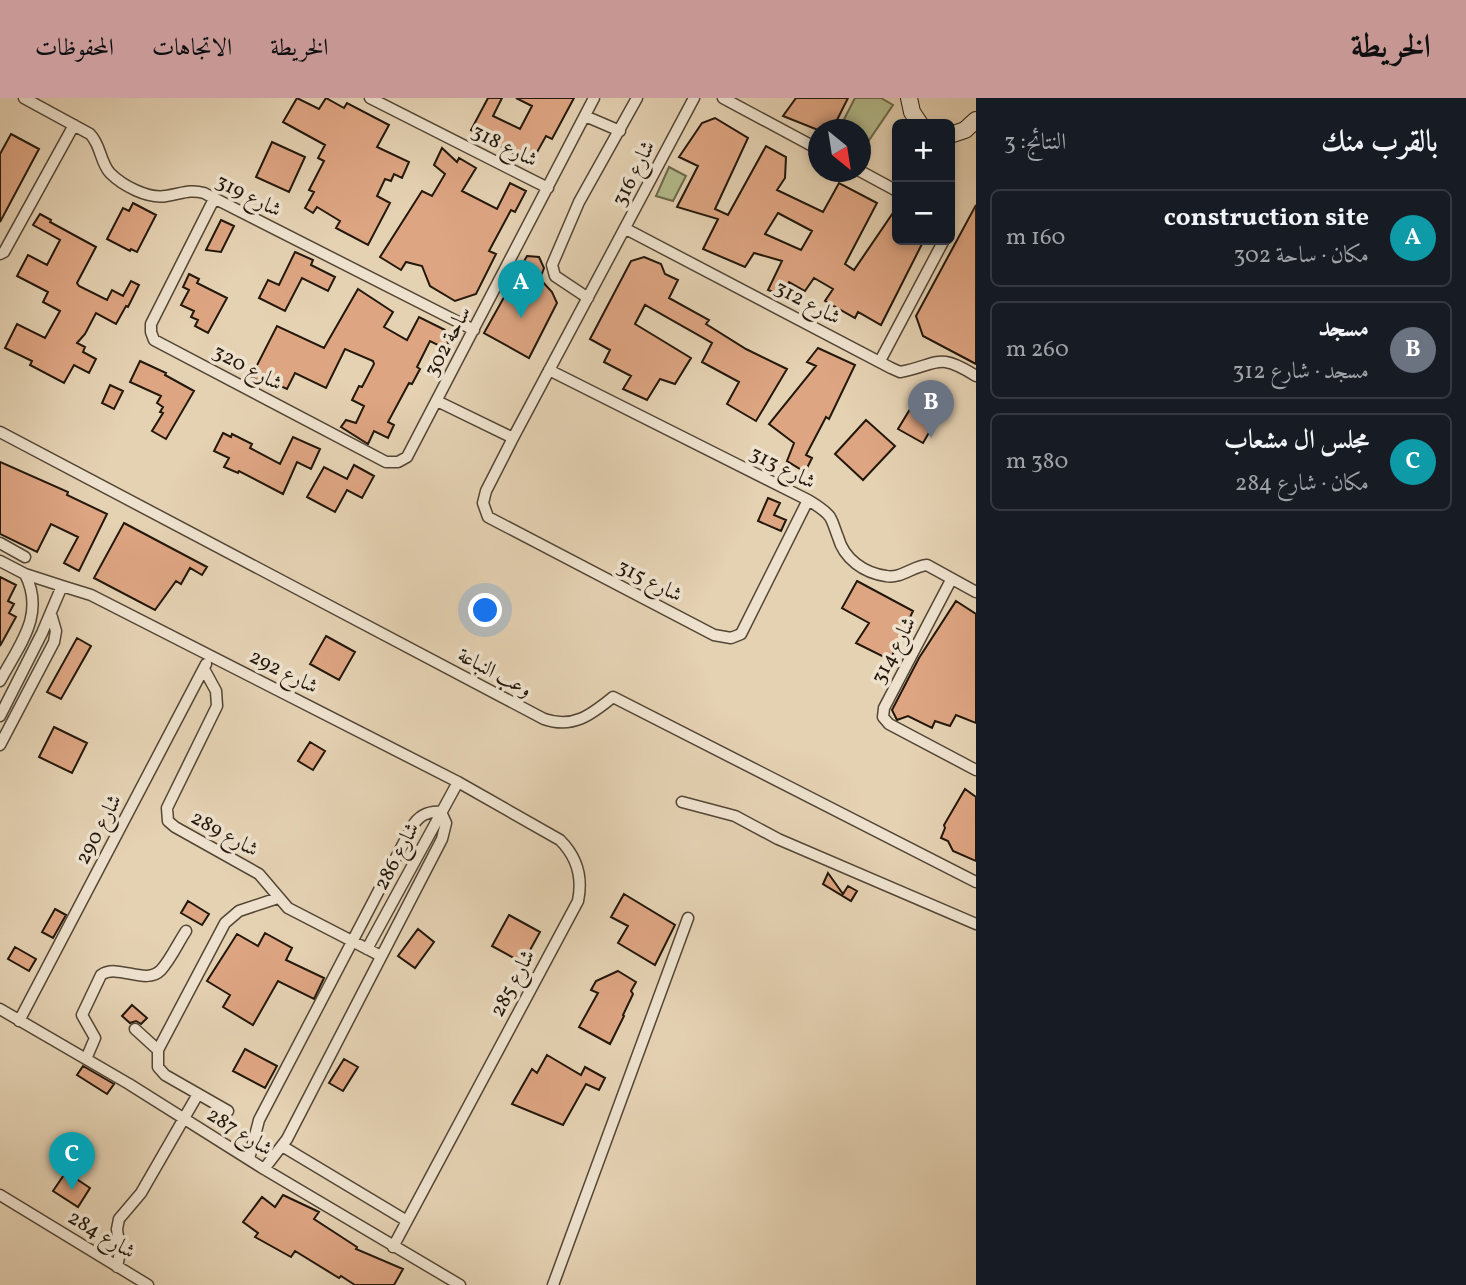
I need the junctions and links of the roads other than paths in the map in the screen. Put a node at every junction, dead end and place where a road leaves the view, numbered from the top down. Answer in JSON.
{"nodes":[{"id":1,"x":24,"y":98,"type":"edge"},
{"id":2,"x":370,"y":98,"type":"edge"},
{"id":3,"x":594,"y":98,"type":"edge"},
{"id":4,"x":638,"y":98,"type":"edge"},
{"id":5,"x":694,"y":98,"type":"edge"},
{"id":6,"x":723,"y":98,"type":"edge"},
{"id":7,"x":908,"y":99,"type":"edge"},
{"id":8,"x":584,"y":116,"type":"junction"},
{"id":9,"x":917,"y":119,"type":"edge"},
{"id":10,"x":74,"y":125,"type":"junction"},
{"id":11,"x":620,"y":131,"type":"junction"},
{"id":12,"x":808,"y":144,"type":"edge"},
{"id":13,"x":871,"y":177,"type":"edge"},
{"id":14,"x":548,"y":188,"type":"junction"},
{"id":15,"x":892,"y":188,"type":"edge"},
{"id":16,"x":214,"y":199,"type":"junction"},
{"id":17,"x":626,"y":229,"type":"junction"},
{"id":18,"x":941,"y":245,"type":"edge"},
{"id":19,"x":0,"y":254,"type":"edge"},
{"id":20,"x":588,"y":298,"type":"junction"},
{"id":21,"x":474,"y":330,"type":"junction"},
{"id":22,"x":880,"y":361,"type":"junction"},
{"id":23,"x":549,"y":370,"type":"junction"},
{"id":24,"x":976,"y":376,"type":"edge"},
{"id":25,"x":437,"y":401,"type":"junction"},
{"id":26,"x":0,"y":432,"type":"edge"},
{"id":27,"x":513,"y":438,"type":"junction"},
{"id":28,"x":808,"y":500,"type":"junction"},
{"id":29,"x":0,"y":543,"type":"edge"},
{"id":30,"x":25,"y":557,"type":"dead end"},
{"id":31,"x":0,"y":561,"type":"edge"},
{"id":32,"x":25,"y":574,"type":"junction"},
{"id":33,"x":951,"y":580,"type":"junction"},
{"id":34,"x":62,"y":586,"type":"junction"},
{"id":35,"x":976,"y":592,"type":"edge"},
{"id":36,"x":51,"y":614,"type":"junction"},
{"id":37,"x":211,"y":655,"type":"junction"},
{"id":38,"x":204,"y":669,"type":"junction"},
{"id":39,"x":0,"y":681,"type":"edge"},
{"id":40,"x":7,"y":703,"type":"junction"},
{"id":41,"x":19,"y":709,"type":"junction"},
{"id":42,"x":0,"y":716,"type":"edge"},
{"id":43,"x":0,"y":745,"type":"edge"},
{"id":44,"x":976,"y":770,"type":"edge"},
{"id":45,"x":458,"y":782,"type":"junction"},
{"id":46,"x":682,"y":802,"type":"dead end"},
{"id":47,"x":441,"y":812,"type":"junction"},
{"id":48,"x":976,"y":881,"type":"edge"},
{"id":49,"x":278,"y":898,"type":"junction"},
{"id":50,"x":688,"y":918,"type":"dead end"},
{"id":51,"x":976,"y":924,"type":"edge"},
{"id":52,"x":186,"y":931,"type":"dead end"},
{"id":53,"x":353,"y":942,"type":"junction"},
{"id":54,"x":368,"y":949,"type":"junction"},
{"id":55,"x":381,"y":956,"type":"junction"},
{"id":56,"x":0,"y":1009,"type":"edge"},
{"id":57,"x":19,"y":1021,"type":"junction"},
{"id":58,"x":135,"y":1029,"type":"dead end"},
{"id":59,"x":158,"y":1050,"type":"junction"},
{"id":60,"x":86,"y":1059,"type":"junction"},
{"id":61,"x":198,"y":1094,"type":"junction"},
{"id":62,"x":228,"y":1111,"type":"dead end"},
{"id":63,"x":184,"y":1118,"type":"junction"},
{"id":64,"x":282,"y":1146,"type":"junction"},
{"id":65,"x":249,"y":1159,"type":"junction"},
{"id":66,"x":264,"y":1169,"type":"junction"},
{"id":67,"x":0,"y":1195,"type":"edge"},
{"id":68,"x":407,"y":1221,"type":"junction"},
{"id":69,"x":393,"y":1247,"type":"junction"},
{"id":70,"x":93,"y":1252,"type":"junction"},
{"id":71,"x":87,"y":1264,"type":"dead end"},
{"id":72,"x":117,"y":1267,"type":"junction"},
{"id":73,"x":148,"y":1285,"type":"edge"},
{"id":74,"x":460,"y":1285,"type":"edge"},
{"id":75,"x":553,"y":1285,"type":"edge"}],
"edges":[{"from":1,"to":10,"type":"street","name":"شارع 319"},
{"from":2,"to":14,"type":"street","name":"شارع 318"},
{"from":3,"to":8,"type":"street","name":"ساحة 302"},
{"from":4,"to":11,"type":"street"},
{"from":5,"to":17,"type":"street","name":"شارع 316"},
{"from":6,"to":12,"type":"street"},
{"from":7,"to":9,"type":"street"},
{"from":8,"to":11,"type":"street"},
{"from":8,"to":14,"type":"street","name":"ساحة 302"},
{"from":10,"to":16,"type":"street","name":"شارع 319"},
{"from":10,"to":19,"type":"street"},
{"from":11,"to":20,"type":"street"},
{"from":13,"to":15,"type":"street"},
{"from":14,"to":21,"type":"street","name":"ساحة 302"},
{"from":16,"to":21,"type":"street","name":"شارع 319"},
{"from":16,"to":25,"type":"street","name":"شارع 320"},
{"from":17,"to":20,"type":"street"},
{"from":17,"to":22,"type":"street","name":"شارع 312"},
{"from":18,"to":22,"type":"street"},
{"from":20,"to":23,"type":"street"},
{"from":21,"to":25,"type":"street","name":"ساحة 302"},
{"from":22,"to":24,"type":"street","name":"شارع 312"},
{"from":23,"to":27,"type":"street"},
{"from":23,"to":28,"type":"street","name":"شارع 313"},
{"from":25,"to":27,"type":"street","name":"ساحة 302"},
{"from":26,"to":48,"type":"street","name":"وعب النباعة"},
{"from":27,"to":28,"type":"street","name":"شارع 315"},
{"from":28,"to":33,"type":"street","name":"شارع 313"},
{"from":29,"to":30,"type":"street"},
{"from":31,"to":32,"type":"street"},
{"from":32,"to":34,"type":"street"},
{"from":32,"to":39,"type":"street"},
{"from":33,"to":35,"type":"street","name":"شارع 313"},
{"from":33,"to":44,"type":"street","name":"شارع 314"},
{"from":34,"to":36,"type":"street"},
{"from":34,"to":37,"type":"street","name":"شارع 292"},
{"from":36,"to":40,"type":"street"},
{"from":36,"to":41,"type":"street"},
{"from":37,"to":38,"type":"street","name":"شارع 290"},
{"from":37,"to":45,"type":"street","name":"شارع 292"},
{"from":38,"to":49,"type":"street","name":"شارع 289"},
{"from":38,"to":57,"type":"street","name":"شارع 290"},
{"from":40,"to":41,"type":"street"},
{"from":40,"to":42,"type":"street"},
{"from":41,"to":43,"type":"street"},
{"from":45,"to":47,"type":"street","name":"شارع 286"},
{"from":45,"to":68,"type":"street","name":"شارع 285"},
{"from":46,"to":51,"type":"street"},
{"from":47,"to":53,"type":"street"},
{"from":47,"to":54,"type":"street","name":"شارع 286"},
{"from":47,"to":55,"type":"street"},
{"from":49,"to":53,"type":"street","name":"شارع 289"},
{"from":49,"to":59,"type":"street"},
{"from":50,"to":75,"type":"street"},
{"from":52,"to":60,"type":"street"},
{"from":53,"to":54,"type":"street","name":"شارع 289"},
{"from":53,"to":65,"type":"street"},
{"from":54,"to":55,"type":"street","name":"شارع 289"},
{"from":55,"to":64,"type":"street"},
{"from":56,"to":57,"type":"street","name":"شارع 287"},
{"from":57,"to":60,"type":"street","name":"شارع 287"},
{"from":58,"to":59,"type":"street"},
{"from":59,"to":61,"type":"street"},
{"from":60,"to":63,"type":"street","name":"شارع 287"},
{"from":61,"to":62,"type":"street"},
{"from":61,"to":63,"type":"street"},
{"from":63,"to":65,"type":"street","name":"شارع 287"},
{"from":63,"to":72,"type":"street"},
{"from":64,"to":66,"type":"street"},
{"from":64,"to":68,"type":"street"},
{"from":65,"to":66,"type":"street","name":"شارع 287"},
{"from":66,"to":69,"type":"street","name":"شارع 287"},
{"from":67,"to":70,"type":"street","name":"شارع 284"},
{"from":68,"to":69,"type":"street","name":"شارع 285"},
{"from":69,"to":74,"type":"street","name":"شارع 287"},
{"from":70,"to":71,"type":"street"},
{"from":70,"to":72,"type":"street","name":"شارع 284"},
{"from":72,"to":73,"type":"street","name":"شارع 284"}]}
